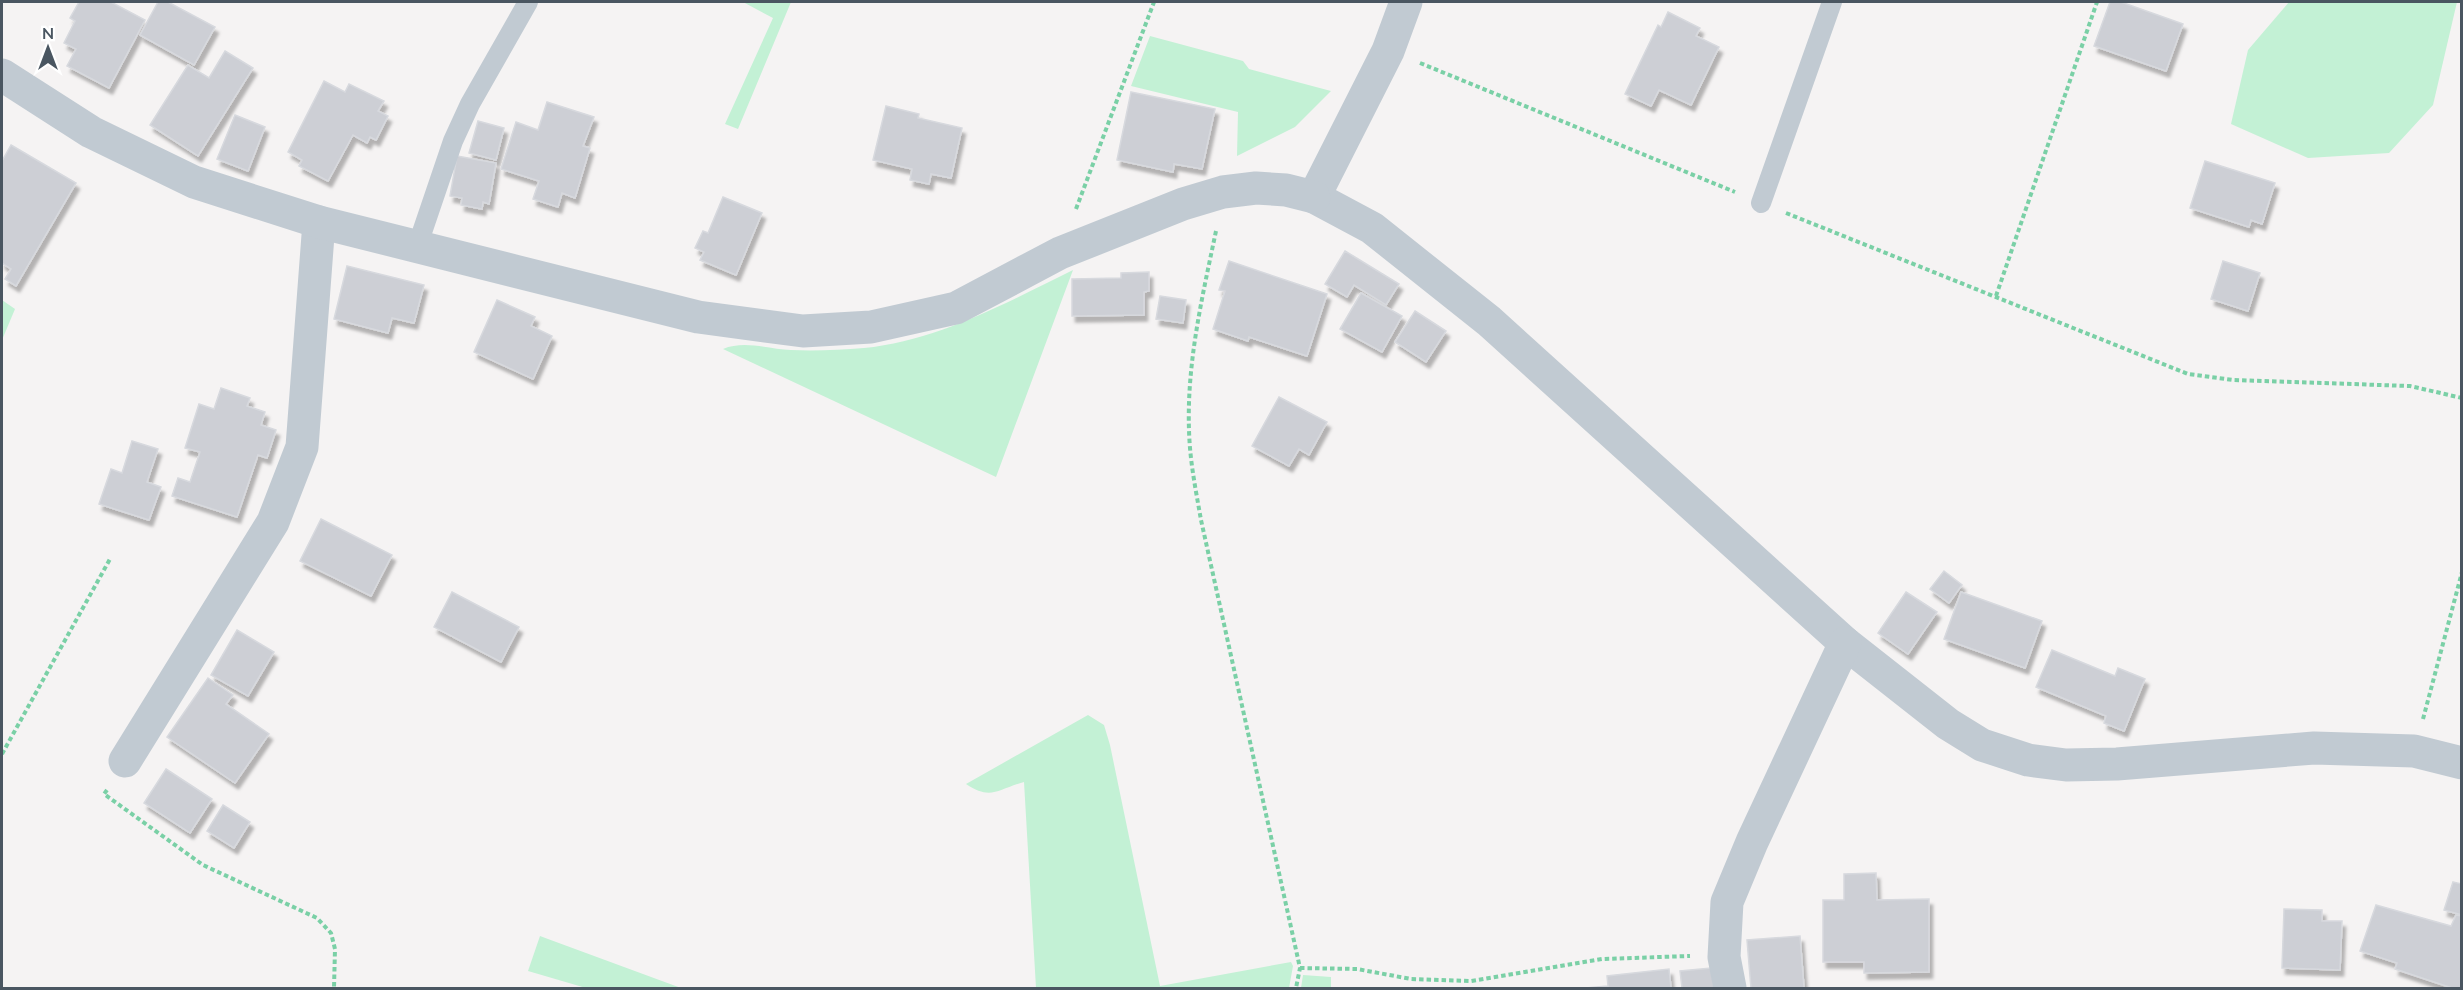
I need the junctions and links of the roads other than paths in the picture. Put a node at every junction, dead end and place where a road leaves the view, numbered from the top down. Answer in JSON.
{"nodes":[{"id":1,"x":528,"y":2,"type":"edge"},
{"id":2,"x":1406,"y":2,"type":"edge"},
{"id":3,"x":1832,"y":2,"type":"edge"},
{"id":4,"x":2,"y":75,"type":"edge"},
{"id":5,"x":1314,"y":197,"type":"junction"},
{"id":6,"x":1761,"y":203,"type":"road end"},
{"id":7,"x":319,"y":222,"type":"junction"},
{"id":8,"x":417,"y":247,"type":"junction"},
{"id":9,"x":1845,"y":643,"type":"junction"},
{"id":10,"x":125,"y":761,"type":"road end"},
{"id":11,"x":2462,"y":763,"type":"edge"},
{"id":12,"x":1730,"y":988,"type":"edge"}],
"edges":[{"from":1,"to":8,"type":"lane"},
{"from":2,"to":5,"type":"street"},
{"from":3,"to":6,"type":"lane"},
{"from":4,"to":7,"type":"street"},
{"from":5,"to":8,"type":"street"},
{"from":5,"to":9,"type":"street"},
{"from":7,"to":8,"type":"street"},
{"from":7,"to":10,"type":"street"},
{"from":9,"to":11,"type":"street"},
{"from":9,"to":12,"type":"street"}]}
